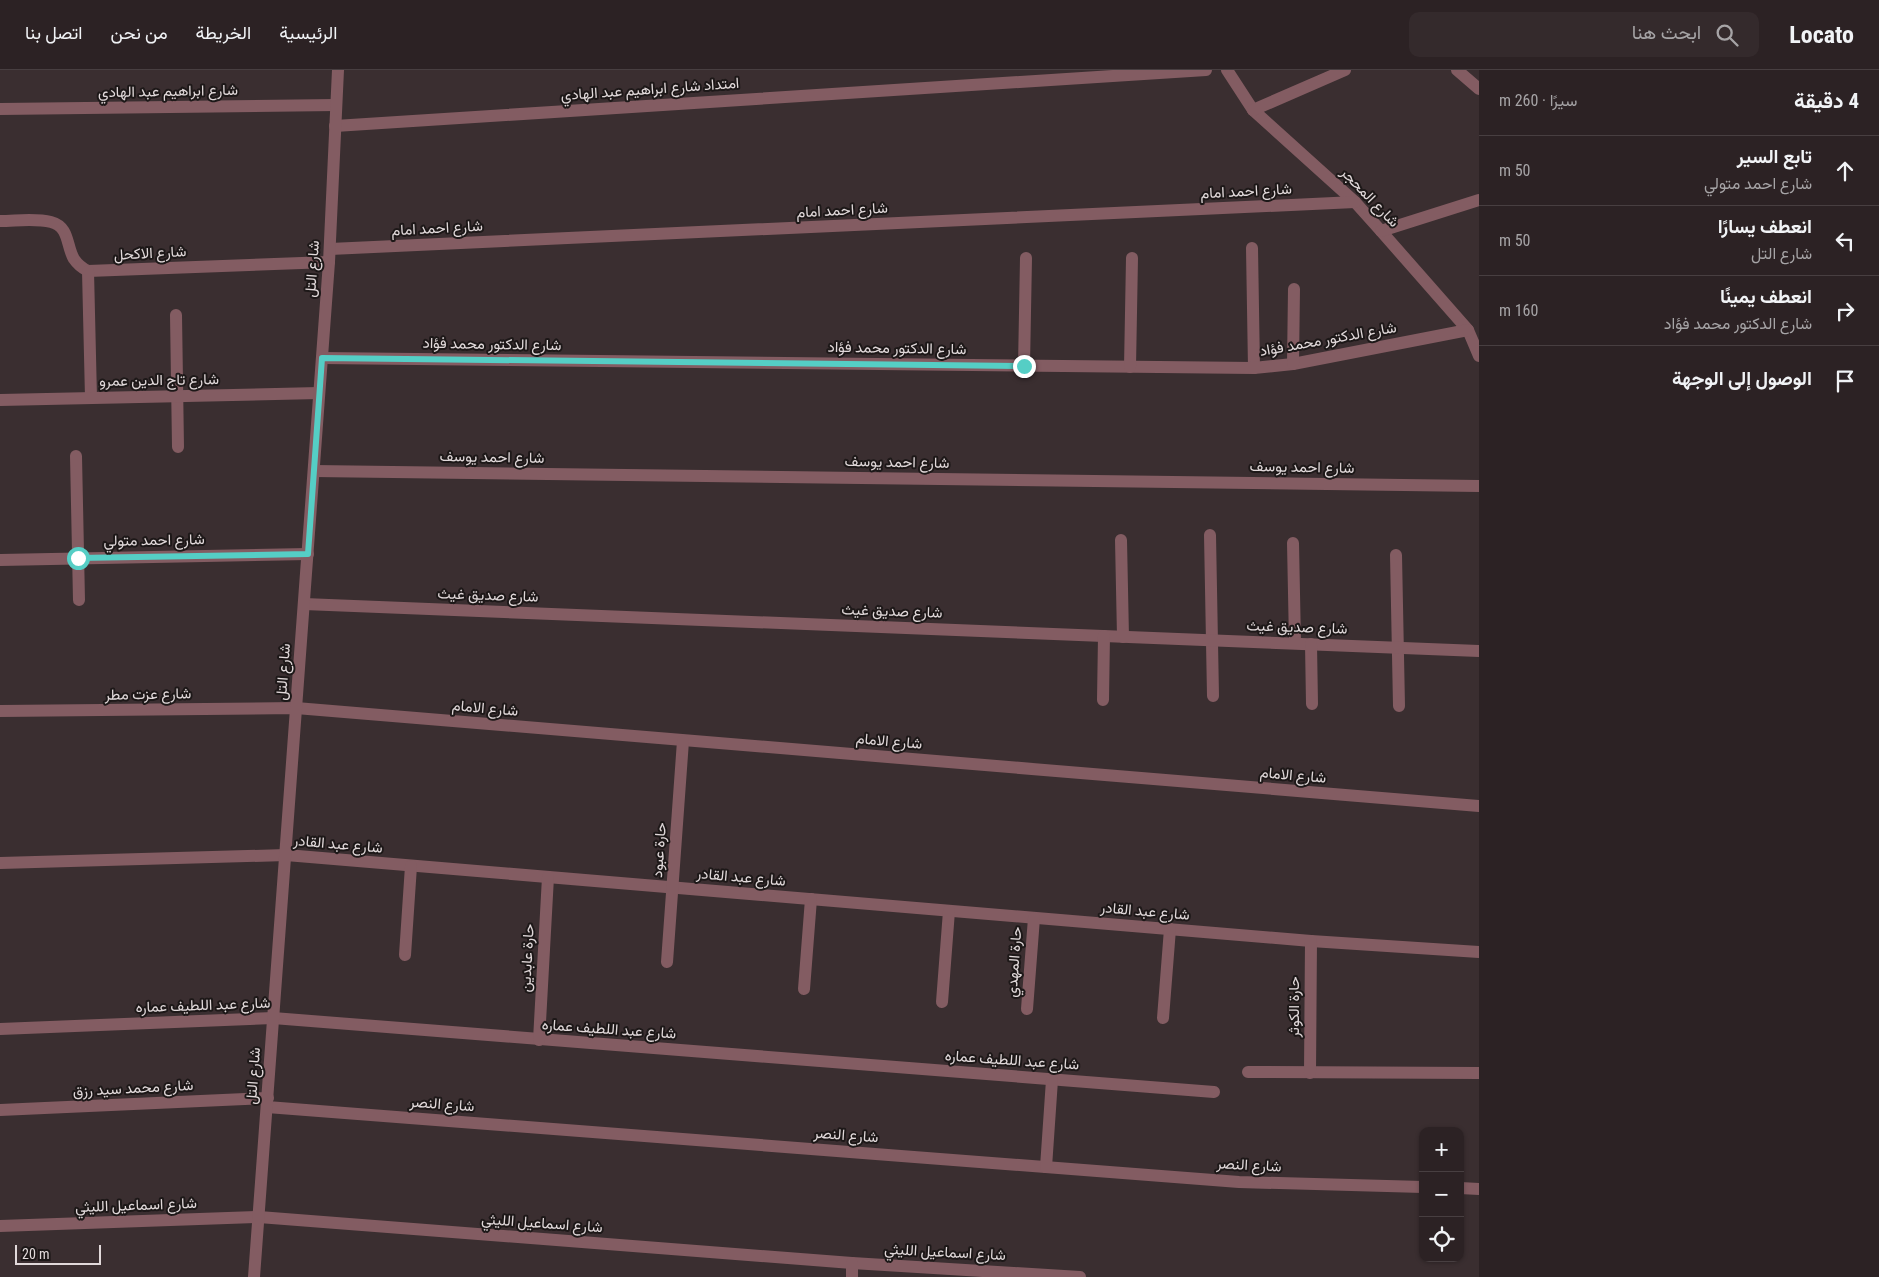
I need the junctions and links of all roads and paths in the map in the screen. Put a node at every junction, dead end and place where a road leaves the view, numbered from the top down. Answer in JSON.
{"nodes":[{"id":1,"x":338,"y":70,"type":"edge"},
{"id":2,"x":1206,"y":70,"type":"edge"},
{"id":3,"x":1227,"y":70,"type":"edge"},
{"id":4,"x":1344,"y":70,"type":"edge"},
{"id":5,"x":1457,"y":70,"type":"edge"},
{"id":6,"x":1479,"y":89,"type":"edge"},
{"id":7,"x":336,"y":105,"type":"junction"},
{"id":8,"x":0,"y":109,"type":"edge"},
{"id":9,"x":1253,"y":110,"type":"junction"},
{"id":10,"x":335,"y":126,"type":"junction"},
{"id":11,"x":1479,"y":200,"type":"edge"},
{"id":12,"x":1356,"y":202,"type":"junction"},
{"id":13,"x":0,"y":221,"type":"edge"},
{"id":14,"x":1381,"y":231,"type":"junction"},
{"id":15,"x":1252,"y":248,"type":"dead end"},
{"id":16,"x":330,"y":256,"type":"junction"},
{"id":17,"x":1026,"y":258,"type":"dead end"},
{"id":18,"x":1132,"y":258,"type":"dead end"},
{"id":19,"x":88,"y":272,"type":"junction"},
{"id":20,"x":1294,"y":289,"type":"dead end"},
{"id":21,"x":176,"y":315,"type":"dead end"},
{"id":22,"x":1468,"y":330,"type":"junction"},
{"id":23,"x":1479,"y":356,"type":"edge"},
{"id":24,"x":322,"y":358,"type":"junction"},
{"id":25,"x":1293,"y":364,"type":"junction"},
{"id":26,"x":1024,"y":366,"type":"junction"},
{"id":27,"x":1130,"y":367,"type":"junction"},
{"id":28,"x":1254,"y":368,"type":"junction"},
{"id":29,"x":319,"y":393,"type":"junction"},
{"id":30,"x":178,"y":396,"type":"junction"},
{"id":31,"x":91,"y":398,"type":"junction"},
{"id":32,"x":0,"y":400,"type":"edge"},
{"id":33,"x":178,"y":447,"type":"dead end"},
{"id":34,"x":76,"y":456,"type":"dead end"},
{"id":35,"x":314,"y":471,"type":"junction"},
{"id":36,"x":1479,"y":486,"type":"edge"},
{"id":37,"x":1210,"y":535,"type":"dead end"},
{"id":38,"x":1121,"y":540,"type":"dead end"},
{"id":39,"x":1293,"y":543,"type":"dead end"},
{"id":40,"x":308,"y":554,"type":"junction"},
{"id":41,"x":1396,"y":555,"type":"dead end"},
{"id":42,"x":78,"y":558,"type":"junction"},
{"id":43,"x":0,"y":560,"type":"edge"},
{"id":44,"x":79,"y":600,"type":"dead end"},
{"id":45,"x":304,"y":604,"type":"junction"},
{"id":46,"x":1104,"y":636,"type":"junction"},
{"id":47,"x":1123,"y":637,"type":"junction"},
{"id":48,"x":1212,"y":640,"type":"junction"},
{"id":49,"x":1295,"y":643,"type":"junction"},
{"id":50,"x":1311,"y":644,"type":"junction"},
{"id":51,"x":1398,"y":648,"type":"junction"},
{"id":52,"x":1479,"y":651,"type":"edge"},
{"id":53,"x":1213,"y":696,"type":"dead end"},
{"id":54,"x":1103,"y":700,"type":"dead end"},
{"id":55,"x":1312,"y":704,"type":"dead end"},
{"id":56,"x":1399,"y":706,"type":"dead end"},
{"id":57,"x":296,"y":708,"type":"junction"},
{"id":58,"x":0,"y":711,"type":"edge"},
{"id":59,"x":684,"y":741,"type":"junction"},
{"id":60,"x":1479,"y":806,"type":"edge"},
{"id":61,"x":286,"y":856,"type":"junction"},
{"id":62,"x":0,"y":863,"type":"edge"},
{"id":63,"x":410,"y":866,"type":"junction"},
{"id":64,"x":548,"y":877,"type":"junction"},
{"id":65,"x":673,"y":888,"type":"junction"},
{"id":66,"x":811,"y":899,"type":"junction"},
{"id":67,"x":949,"y":911,"type":"junction"},
{"id":68,"x":1034,"y":918,"type":"junction"},
{"id":69,"x":1170,"y":929,"type":"junction"},
{"id":70,"x":1310,"y":941,"type":"junction"},
{"id":71,"x":1479,"y":952,"type":"edge"},
{"id":72,"x":406,"y":955,"type":"dead end"},
{"id":73,"x":667,"y":962,"type":"dead end"},
{"id":74,"x":804,"y":989,"type":"dead end"},
{"id":75,"x":942,"y":1002,"type":"dead end"},
{"id":76,"x":1027,"y":1009,"type":"dead end"},
{"id":77,"x":273,"y":1018,"type":"junction"},
{"id":78,"x":1163,"y":1018,"type":"dead end"},
{"id":79,"x":0,"y":1029,"type":"edge"},
{"id":80,"x":539,"y":1040,"type":"junction"},
{"id":81,"x":1248,"y":1072,"type":"dead end"},
{"id":82,"x":1310,"y":1073,"type":"junction"},
{"id":83,"x":1479,"y":1073,"type":"edge"},
{"id":84,"x":1052,"y":1080,"type":"junction"},
{"id":85,"x":1214,"y":1092,"type":"dead end"},
{"id":86,"x":267,"y":1102,"type":"junction"},
{"id":87,"x":0,"y":1110,"type":"edge"},
{"id":88,"x":1046,"y":1167,"type":"junction"},
{"id":89,"x":1419,"y":1187,"type":"edge"},
{"id":90,"x":1464,"y":1188,"type":"edge"},
{"id":91,"x":1479,"y":1189,"type":"edge"},
{"id":92,"x":259,"y":1217,"type":"junction"},
{"id":93,"x":0,"y":1226,"type":"edge"},
{"id":94,"x":852,"y":1263,"type":"junction"},
{"id":95,"x":254,"y":1277,"type":"edge"},
{"id":96,"x":852,"y":1277,"type":"edge"},
{"id":97,"x":1080,"y":1277,"type":"edge"}],
"edges":[{"from":1,"to":7,"type":"street","name":"شارع التل"},
{"from":2,"to":10,"type":"street","name":"امتداد شارع ابراهيم عبد الهادي"},
{"from":3,"to":9,"type":"street","name":"شارع المحجر"},
{"from":4,"to":9,"type":"street"},
{"from":5,"to":6,"type":"street"},
{"from":7,"to":8,"type":"street","name":"شارع ابراهيم عبد الهادي"},
{"from":7,"to":10,"type":"street","name":"شارع التل"},
{"from":9,"to":12,"type":"street","name":"شارع المحجر"},
{"from":10,"to":16,"type":"street","name":"شارع التل"},
{"from":11,"to":14,"type":"street"},
{"from":12,"to":14,"type":"street","name":"شارع المحجر"},
{"from":12,"to":16,"type":"street","name":"شارع احمد امام"},
{"from":13,"to":19,"type":"street"},
{"from":14,"to":22,"type":"street","name":"شارع المحجر"},
{"from":15,"to":28,"type":"street"},
{"from":16,"to":19,"type":"street","name":"شارع الاكحل"},
{"from":16,"to":24,"type":"street","name":"شارع التل"},
{"from":17,"to":26,"type":"street"},
{"from":18,"to":27,"type":"street"},
{"from":19,"to":31,"type":"street"},
{"from":20,"to":25,"type":"street"},
{"from":21,"to":30,"type":"street"},
{"from":22,"to":23,"type":"street","name":"شارع المحجر"},
{"from":22,"to":25,"type":"street","name":"شارع الدكتور محمد فؤاد"},
{"from":24,"to":26,"type":"street","name":"شارع الدكتور محمد فؤاد"},
{"from":24,"to":29,"type":"street","name":"شارع التل"},
{"from":25,"to":28,"type":"street","name":"شارع الدكتور محمد فؤاد"},
{"from":26,"to":27,"type":"street","name":"شارع الدكتور محمد فؤاد"},
{"from":27,"to":28,"type":"street","name":"شارع الدكتور محمد فؤاد"},
{"from":29,"to":30,"type":"street","name":"شارع تاج الدين عمرو"},
{"from":29,"to":35,"type":"street","name":"شارع التل"},
{"from":30,"to":31,"type":"street","name":"شارع تاج الدين عمرو"},
{"from":30,"to":33,"type":"street"},
{"from":31,"to":32,"type":"street","name":"شارع تاج الدين عمرو"},
{"from":34,"to":42,"type":"street"},
{"from":35,"to":36,"type":"street","name":"شارع احمد يوسف"},
{"from":35,"to":40,"type":"street","name":"شارع التل"},
{"from":37,"to":48,"type":"street"},
{"from":38,"to":47,"type":"street"},
{"from":39,"to":49,"type":"street"},
{"from":40,"to":42,"type":"street","name":"شارع احمد متولي"},
{"from":40,"to":45,"type":"street","name":"شارع التل"},
{"from":41,"to":51,"type":"street"},
{"from":42,"to":43,"type":"street","name":"شارع احمد متولي"},
{"from":42,"to":44,"type":"street"},
{"from":45,"to":46,"type":"street","name":"شارع صديق غيث"},
{"from":45,"to":57,"type":"street","name":"شارع التل"},
{"from":46,"to":47,"type":"street","name":"شارع صديق غيث"},
{"from":46,"to":54,"type":"street"},
{"from":47,"to":48,"type":"street","name":"شارع صديق غيث"},
{"from":48,"to":49,"type":"street","name":"شارع صديق غيث"},
{"from":48,"to":53,"type":"street"},
{"from":49,"to":50,"type":"street","name":"شارع صديق غيث"},
{"from":50,"to":51,"type":"street","name":"شارع صديق غيث"},
{"from":50,"to":55,"type":"street"},
{"from":51,"to":52,"type":"street","name":"شارع صديق غيث"},
{"from":51,"to":56,"type":"street"},
{"from":57,"to":58,"type":"street","name":"شارع عزت مطر"},
{"from":57,"to":59,"type":"street","name":"شارع الامام"},
{"from":57,"to":61,"type":"street","name":"شارع التل"},
{"from":59,"to":60,"type":"street","name":"شارع الامام"},
{"from":59,"to":65,"type":"street","name":"حارة عبود"},
{"from":61,"to":62,"type":"street","name":"شارع عبد القادر"},
{"from":61,"to":63,"type":"street","name":"شارع عبد القادر"},
{"from":61,"to":77,"type":"street","name":"شارع التل"},
{"from":63,"to":64,"type":"street","name":"شارع عبد القادر"},
{"from":63,"to":72,"type":"street"},
{"from":64,"to":65,"type":"street","name":"شارع عبد القادر"},
{"from":64,"to":80,"type":"street","name":"حارة عابدين"},
{"from":65,"to":66,"type":"street","name":"شارع عبد القادر"},
{"from":65,"to":73,"type":"street","name":"حارة عبود"},
{"from":66,"to":67,"type":"street","name":"شارع عبد القادر"},
{"from":66,"to":74,"type":"street"},
{"from":67,"to":68,"type":"street","name":"شارع عبد القادر"},
{"from":67,"to":75,"type":"street"},
{"from":68,"to":69,"type":"street","name":"شارع عبد القادر"},
{"from":68,"to":76,"type":"street","name":"حارة المهدي"},
{"from":69,"to":70,"type":"street","name":"شارع عبد القادر"},
{"from":69,"to":78,"type":"street"},
{"from":70,"to":71,"type":"street","name":"شارع عبد القادر"},
{"from":70,"to":82,"type":"street","name":"حارة الكوثر"},
{"from":77,"to":79,"type":"street","name":"شارع عبد اللطيف عماره"},
{"from":77,"to":80,"type":"street","name":"شارع عبد اللطيف عماره"},
{"from":77,"to":86,"type":"street","name":"شارع التل"},
{"from":80,"to":84,"type":"street","name":"شارع عبد اللطيف عماره"},
{"from":81,"to":82,"type":"street"},
{"from":82,"to":83,"type":"street"},
{"from":84,"to":85,"type":"street","name":"شارع عبد اللطيف عماره"},
{"from":84,"to":88,"type":"street"},
{"from":86,"to":87,"type":"street","name":"شارع محمد سيد رزق"},
{"from":86,"to":88,"type":"street","name":"شارع النصر"},
{"from":86,"to":92,"type":"street","name":"شارع التل"},
{"from":88,"to":89,"type":"street","name":"شارع النصر"},
{"from":90,"to":91,"type":"street"},
{"from":92,"to":93,"type":"street","name":"شارع اسماعيل الليثي"},
{"from":92,"to":94,"type":"street","name":"شارع اسماعيل الليثي"},
{"from":92,"to":95,"type":"street","name":"شارع التل"},
{"from":94,"to":96,"type":"street"},
{"from":94,"to":97,"type":"street","name":"شارع اسماعيل الليثي"}]}
